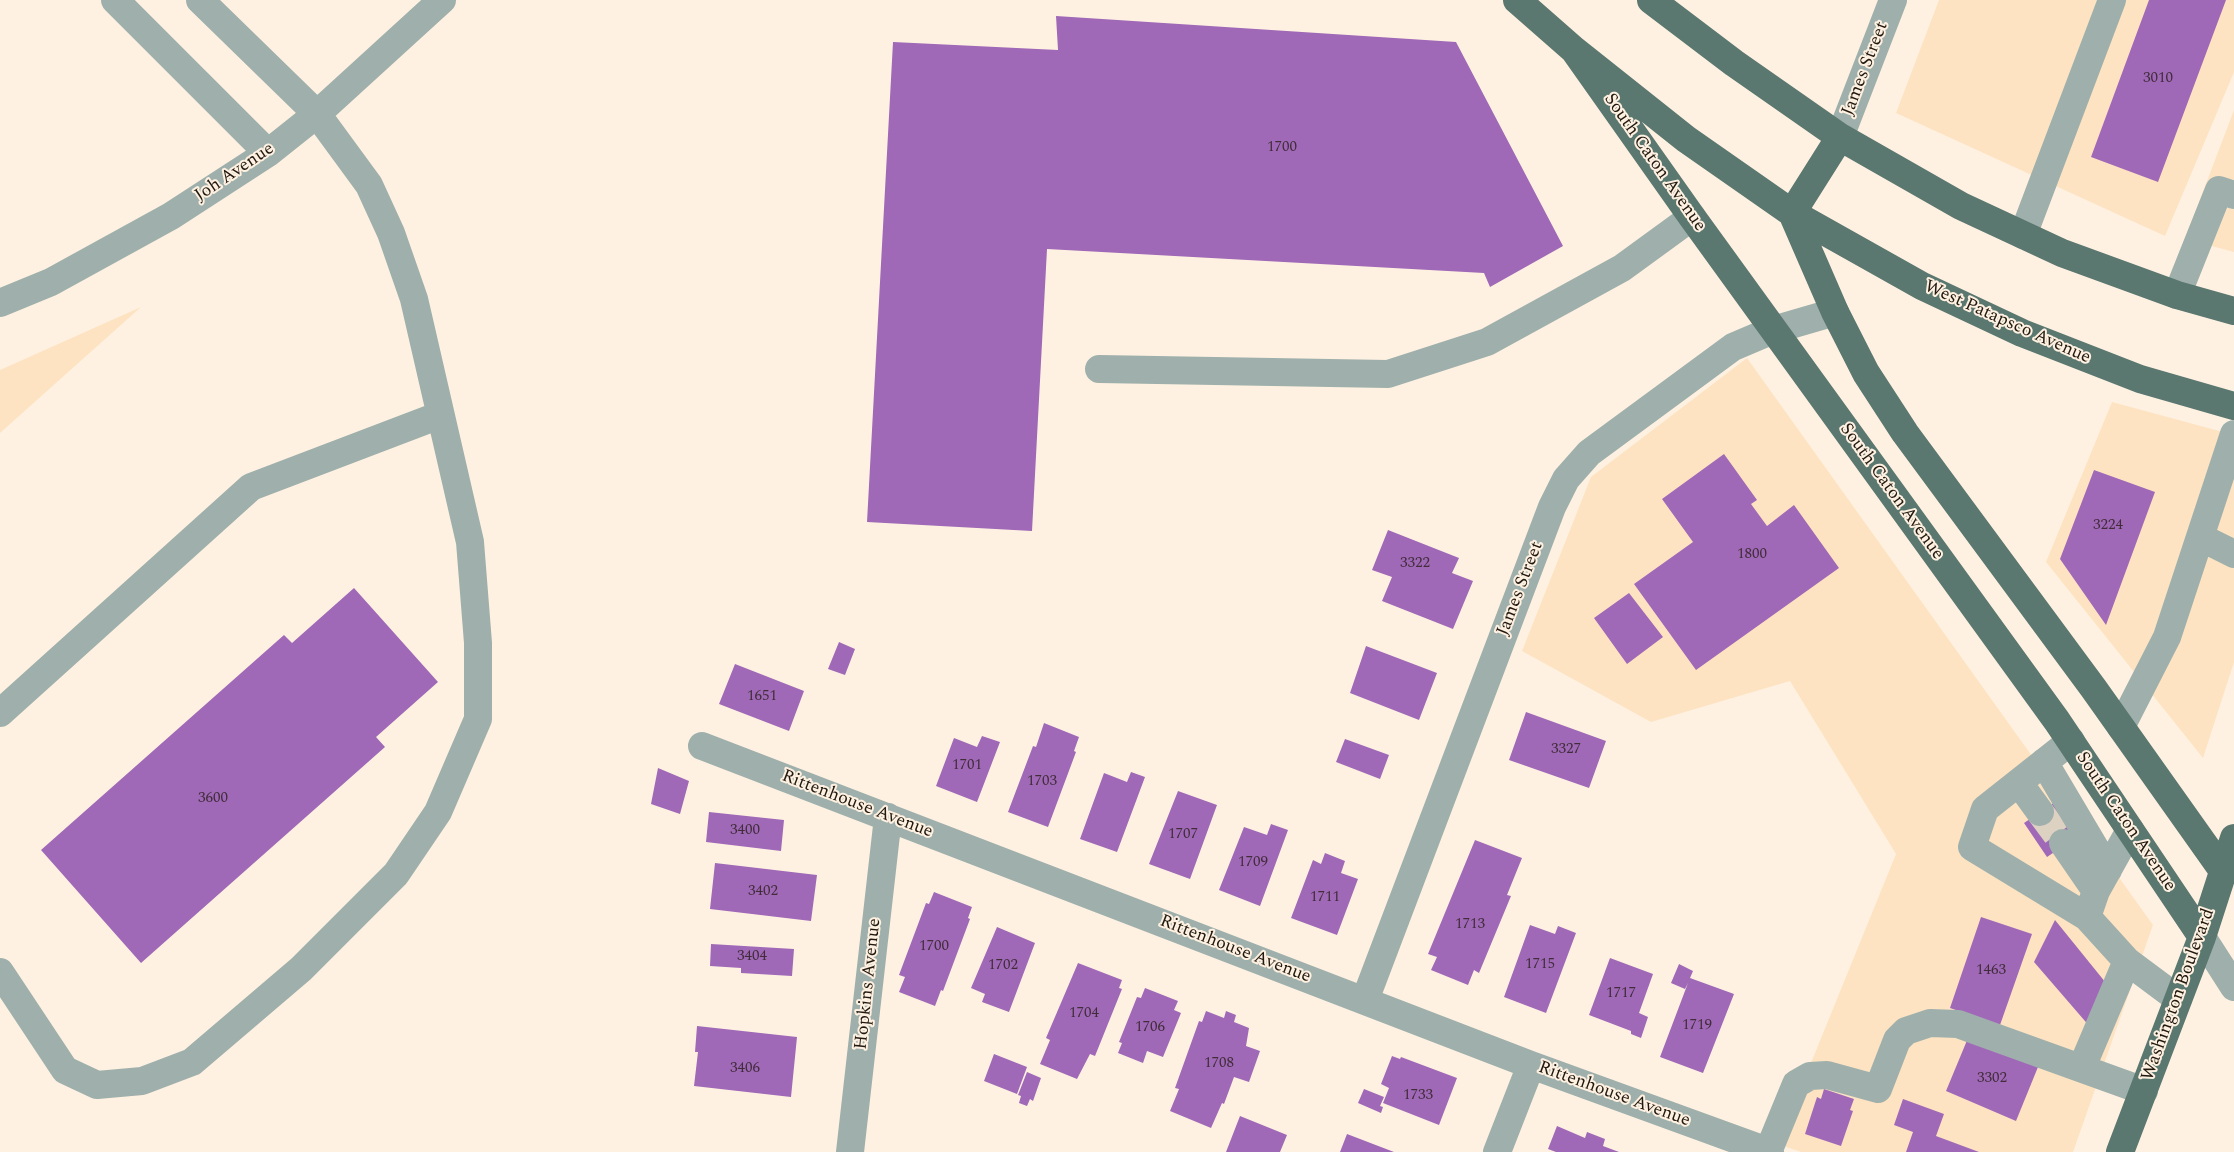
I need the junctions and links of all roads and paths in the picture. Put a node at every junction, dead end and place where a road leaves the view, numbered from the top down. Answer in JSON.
{"nodes":[{"id":1,"x":115,"y":0,"type":"edge"},
{"id":2,"x":200,"y":0,"type":"edge"},
{"id":3,"x":442,"y":0,"type":"edge"},
{"id":4,"x":1517,"y":0,"type":"edge"},
{"id":5,"x":1651,"y":0,"type":"edge"},
{"id":6,"x":1893,"y":0,"type":"edge"},
{"id":7,"x":2112,"y":0,"type":"edge"},
{"id":8,"x":1574,"y":50,"type":"junction"},
{"id":9,"x":317,"y":114,"type":"junction"},
{"id":10,"x":1840,"y":137,"type":"junction"},
{"id":11,"x":268,"y":153,"type":"junction"},
{"id":12,"x":2234,"y":195,"type":"edge"},
{"id":13,"x":1792,"y":213,"type":"junction"},
{"id":14,"x":1692,"y":217,"type":"junction"},
{"id":15,"x":2023,"y":235,"type":"junction"},
{"id":16,"x":2176,"y":295,"type":"junction"},
{"id":17,"x":0,"y":303,"type":"edge"},
{"id":18,"x":2234,"y":311,"type":"edge"},
{"id":19,"x":1835,"y":312,"type":"junction"},
{"id":20,"x":1773,"y":330,"type":"junction"},
{"id":21,"x":1099,"y":369,"type":"dead end"},
{"id":22,"x":2234,"y":406,"type":"edge"},
{"id":23,"x":440,"y":415,"type":"junction"},
{"id":24,"x":2234,"y":434,"type":"edge"},
{"id":25,"x":2200,"y":537,"type":"junction"},
{"id":26,"x":2234,"y":554,"type":"edge"},
{"id":27,"x":0,"y":713,"type":"edge"},
{"id":28,"x":2121,"y":727,"type":"junction"},
{"id":29,"x":2071,"y":741,"type":"junction"},
{"id":30,"x":702,"y":746,"type":"dead end"},
{"id":31,"x":2044,"y":762,"type":"junction"},
{"id":32,"x":2019,"y":783,"type":"junction"},
{"id":33,"x":2040,"y":812,"type":"tunnel mouth"},
{"id":34,"x":888,"y":817,"type":"junction"},
{"id":35,"x":2130,"y":830,"type":"junction"},
{"id":36,"x":2234,"y":838,"type":"edge"},
{"id":37,"x":2063,"y":843,"type":"tunnel mouth"},
{"id":38,"x":2102,"y":880,"type":"junction"},
{"id":39,"x":2228,"y":880,"type":"edge"},
{"id":40,"x":2087,"y":918,"type":"junction"},
{"id":41,"x":2202,"y":937,"type":"junction"},
{"id":42,"x":2126,"y":961,"type":"junction"},
{"id":43,"x":0,"y":972,"type":"edge"},
{"id":44,"x":2234,"y":987,"type":"edge"},
{"id":45,"x":1365,"y":1000,"type":"junction"},
{"id":46,"x":2178,"y":1000,"type":"junction"},
{"id":47,"x":1531,"y":1065,"type":"junction"},
{"id":48,"x":2082,"y":1067,"type":"junction"},
{"id":49,"x":2144,"y":1091,"type":"junction"},
{"id":50,"x":850,"y":1152,"type":"edge"},
{"id":51,"x":1497,"y":1152,"type":"edge"},
{"id":52,"x":1769,"y":1152,"type":"edge"},
{"id":53,"x":2120,"y":1152,"type":"edge"}],
"edges":[{"from":1,"to":11,"type":"street"},
{"from":2,"to":9,"type":"street"},
{"from":3,"to":9,"type":"street","name":"Joh Avenue"},
{"from":4,"to":8,"type":"main road","name":"South Caton Avenue"},
{"from":5,"to":10,"type":"main road"},
{"from":6,"to":10,"type":"street","name":"James Street"},
{"from":7,"to":15,"type":"street"},
{"from":8,"to":13,"type":"main road","name":"South Caton Avenue"},
{"from":8,"to":14,"type":"main road","name":"South Caton Avenue"},
{"from":9,"to":11,"type":"street","name":"Joh Avenue"},
{"from":9,"to":23,"type":"street"},
{"from":10,"to":13,"type":"main road"},
{"from":10,"to":15,"type":"main road"},
{"from":11,"to":17,"type":"street","name":"Joh Avenue"},
{"from":12,"to":16,"type":"street"},
{"from":13,"to":19,"type":"main road"},
{"from":13,"to":22,"type":"main road","name":"West Patapsco Avenue"},
{"from":14,"to":20,"type":"main road","name":"South Caton Avenue"},
{"from":14,"to":21,"type":"street"},
{"from":15,"to":16,"type":"main road"},
{"from":16,"to":18,"type":"main road"},
{"from":19,"to":20,"type":"street","name":"James Street"},
{"from":19,"to":28,"type":"main road"},
{"from":20,"to":29,"type":"main road","name":"South Caton Avenue"},
{"from":20,"to":45,"type":"street","name":"James Street"},
{"from":23,"to":27,"type":"street"},
{"from":23,"to":43,"type":"street"},
{"from":24,"to":25,"type":"street"},
{"from":25,"to":26,"type":"street"},
{"from":25,"to":28,"type":"street"},
{"from":28,"to":39,"type":"main road"},
{"from":29,"to":31,"type":"street"},
{"from":29,"to":35,"type":"main road","name":"South Caton Avenue"},
{"from":30,"to":34,"type":"street","name":"Rittenhouse Avenue"},
{"from":31,"to":32,"type":"street"},
{"from":31,"to":38,"type":"street"},
{"from":32,"to":33,"type":"street"},
{"from":32,"to":40,"type":"street"},
{"from":34,"to":45,"type":"street","name":"Rittenhouse Avenue"},
{"from":34,"to":50,"type":"street","name":"Hopkins Avenue"},
{"from":35,"to":38,"type":"street"},
{"from":35,"to":41,"type":"main road","name":"South Caton Avenue"},
{"from":36,"to":39,"type":"main road","name":"Washington Boulevard"},
{"from":37,"to":38,"type":"street"},
{"from":38,"to":40,"type":"street"},
{"from":39,"to":41,"type":"main road","name":"Washington Boulevard"},
{"from":40,"to":42,"type":"street"},
{"from":41,"to":44,"type":"street"},
{"from":41,"to":46,"type":"main road","name":"Washington Boulevard"},
{"from":42,"to":46,"type":"street"},
{"from":42,"to":48,"type":"street"},
{"from":45,"to":47,"type":"street","name":"Rittenhouse Avenue"},
{"from":46,"to":49,"type":"main road","name":"Washington Boulevard"},
{"from":47,"to":51,"type":"street"},
{"from":47,"to":52,"type":"street","name":"Rittenhouse Avenue"},
{"from":48,"to":49,"type":"street"},
{"from":48,"to":52,"type":"street"},
{"from":49,"to":53,"type":"main road","name":"Washington Boulevard"}]}
